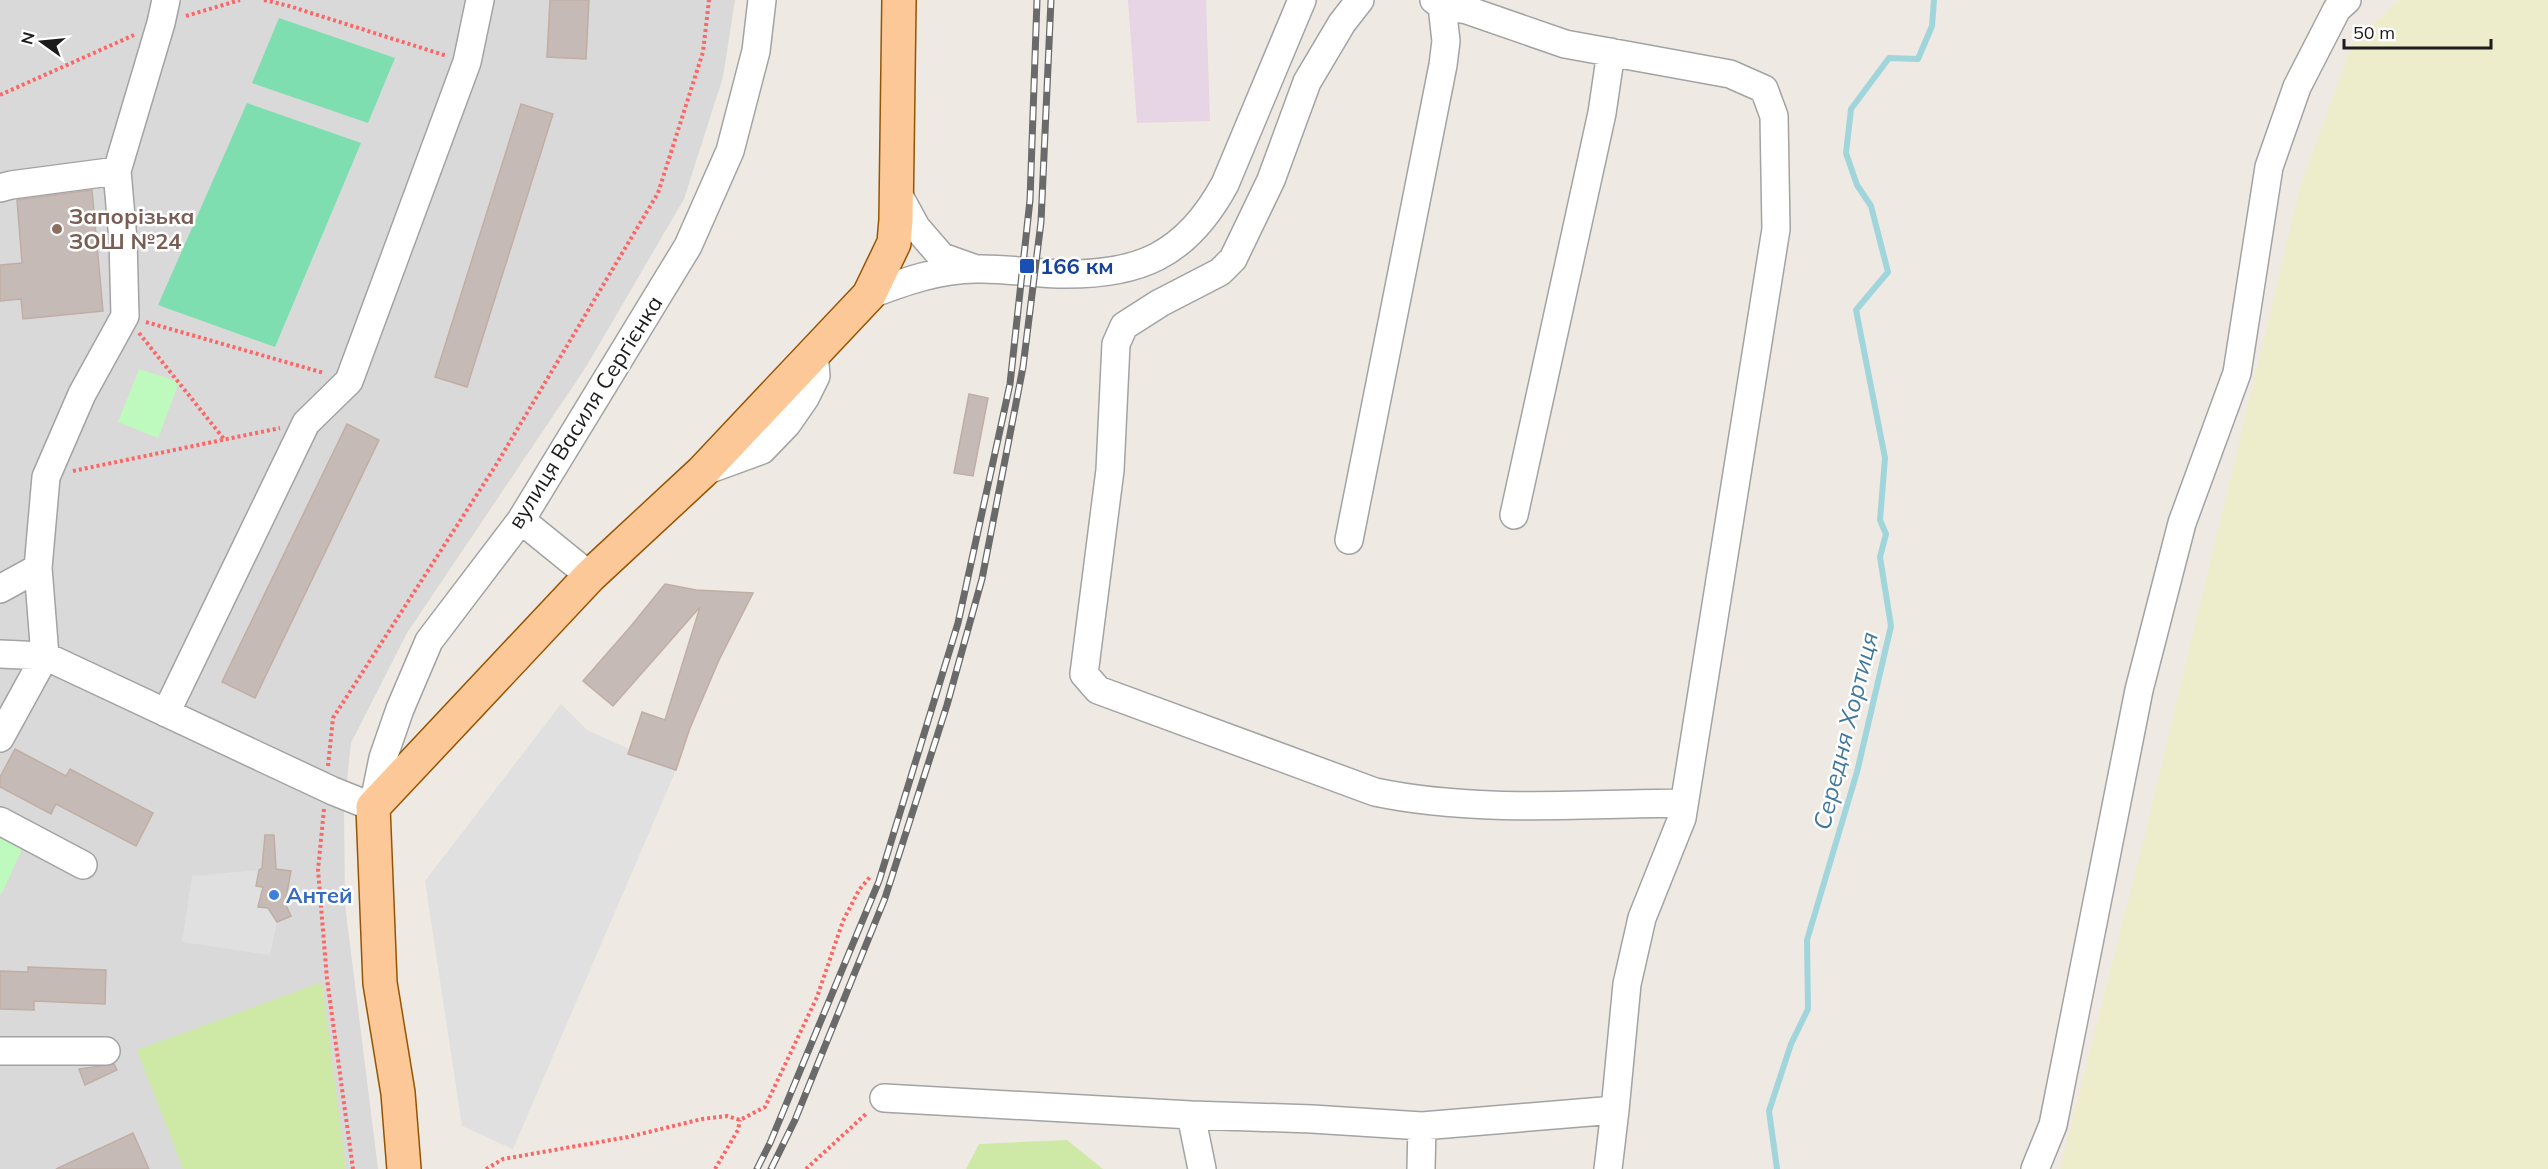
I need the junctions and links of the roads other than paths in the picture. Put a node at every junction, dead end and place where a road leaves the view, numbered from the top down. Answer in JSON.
{"nodes":[{"id":1,"x":480,"y":0,"type":"edge"},
{"id":2,"x":762,"y":0,"type":"edge"},
{"id":3,"x":899,"y":0,"type":"edge"},
{"id":4,"x":1302,"y":0,"type":"edge"},
{"id":5,"x":1360,"y":0,"type":"edge"},
{"id":6,"x":2347,"y":0,"type":"edge"},
{"id":7,"x":1438,"y":3,"type":"edge"},
{"id":8,"x":163,"y":12,"type":"edge"},
{"id":9,"x":1611,"y":52,"type":"junction"},
{"id":10,"x":117,"y":171,"type":"junction"},
{"id":11,"x":0,"y":188,"type":"edge"},
{"id":12,"x":897,"y":192,"type":"junction"},
{"id":13,"x":974,"y":268,"type":"junction"},
{"id":14,"x":869,"y":295,"type":"junction"},
{"id":15,"x":1514,"y":515,"type":"dead end"},
{"id":16,"x":521,"y":520,"type":"junction"},
{"id":17,"x":1349,"y":540,"type":"dead end"},
{"id":18,"x":38,"y":568,"type":"junction"},
{"id":19,"x":590,"y":576,"type":"junction"},
{"id":20,"x":0,"y":590,"type":"edge"},
{"id":21,"x":0,"y":654,"type":"edge"},
{"id":22,"x":45,"y":656,"type":"junction"},
{"id":23,"x":166,"y":713,"type":"junction"},
{"id":24,"x":0,"y":738,"type":"edge"},
{"id":25,"x":1684,"y":803,"type":"junction"},
{"id":26,"x":373,"y":807,"type":"junction"},
{"id":27,"x":0,"y":821,"type":"edge"},
{"id":28,"x":83,"y":865,"type":"dead end"},
{"id":29,"x":0,"y":1051,"type":"edge"},
{"id":30,"x":106,"y":1051,"type":"dead end"},
{"id":31,"x":884,"y":1098,"type":"road end"},
{"id":32,"x":1615,"y":1110,"type":"junction"},
{"id":33,"x":1191,"y":1115,"type":"junction"},
{"id":34,"x":1422,"y":1126,"type":"junction"},
{"id":35,"x":404,"y":1169,"type":"edge"},
{"id":36,"x":1202,"y":1169,"type":"edge"},
{"id":37,"x":1421,"y":1169,"type":"edge"},
{"id":38,"x":1608,"y":1169,"type":"edge"},
{"id":39,"x":2036,"y":1169,"type":"edge"}],
"edges":[{"from":1,"to":23,"type":"street"},
{"from":2,"to":16,"type":"street","name":"вулиця Василя Сергієнка"},
{"from":3,"to":12,"type":"main road"},
{"from":4,"to":13,"type":"street"},
{"from":5,"to":25,"type":"street"},
{"from":6,"to":39,"type":"street"},
{"from":7,"to":9,"type":"street"},
{"from":7,"to":17,"type":"street"},
{"from":8,"to":10,"type":"street"},
{"from":9,"to":15,"type":"street"},
{"from":9,"to":25,"type":"street"},
{"from":10,"to":11,"type":"street"},
{"from":10,"to":18,"type":"street"},
{"from":12,"to":13,"type":"street"},
{"from":12,"to":14,"type":"main road"},
{"from":13,"to":14,"type":"street"},
{"from":14,"to":19,"type":"main road"},
{"from":16,"to":19,"type":"street"},
{"from":16,"to":26,"type":"street","name":"вулиця Василя Сергієнка"},
{"from":18,"to":20,"type":"street"},
{"from":18,"to":22,"type":"street"},
{"from":19,"to":26,"type":"main road"},
{"from":21,"to":22,"type":"street"},
{"from":22,"to":23,"type":"street"},
{"from":22,"to":24,"type":"street"},
{"from":23,"to":26,"type":"street"},
{"from":25,"to":32,"type":"street"},
{"from":26,"to":35,"type":"main road","name":"вулиця Василя Сергієнка"},
{"from":27,"to":28,"type":"street"},
{"from":29,"to":30,"type":"street"},
{"from":31,"to":33,"type":"street"},
{"from":32,"to":34,"type":"street"},
{"from":32,"to":38,"type":"street"},
{"from":33,"to":34,"type":"street"},
{"from":33,"to":36,"type":"street"},
{"from":34,"to":37,"type":"street"}]}
